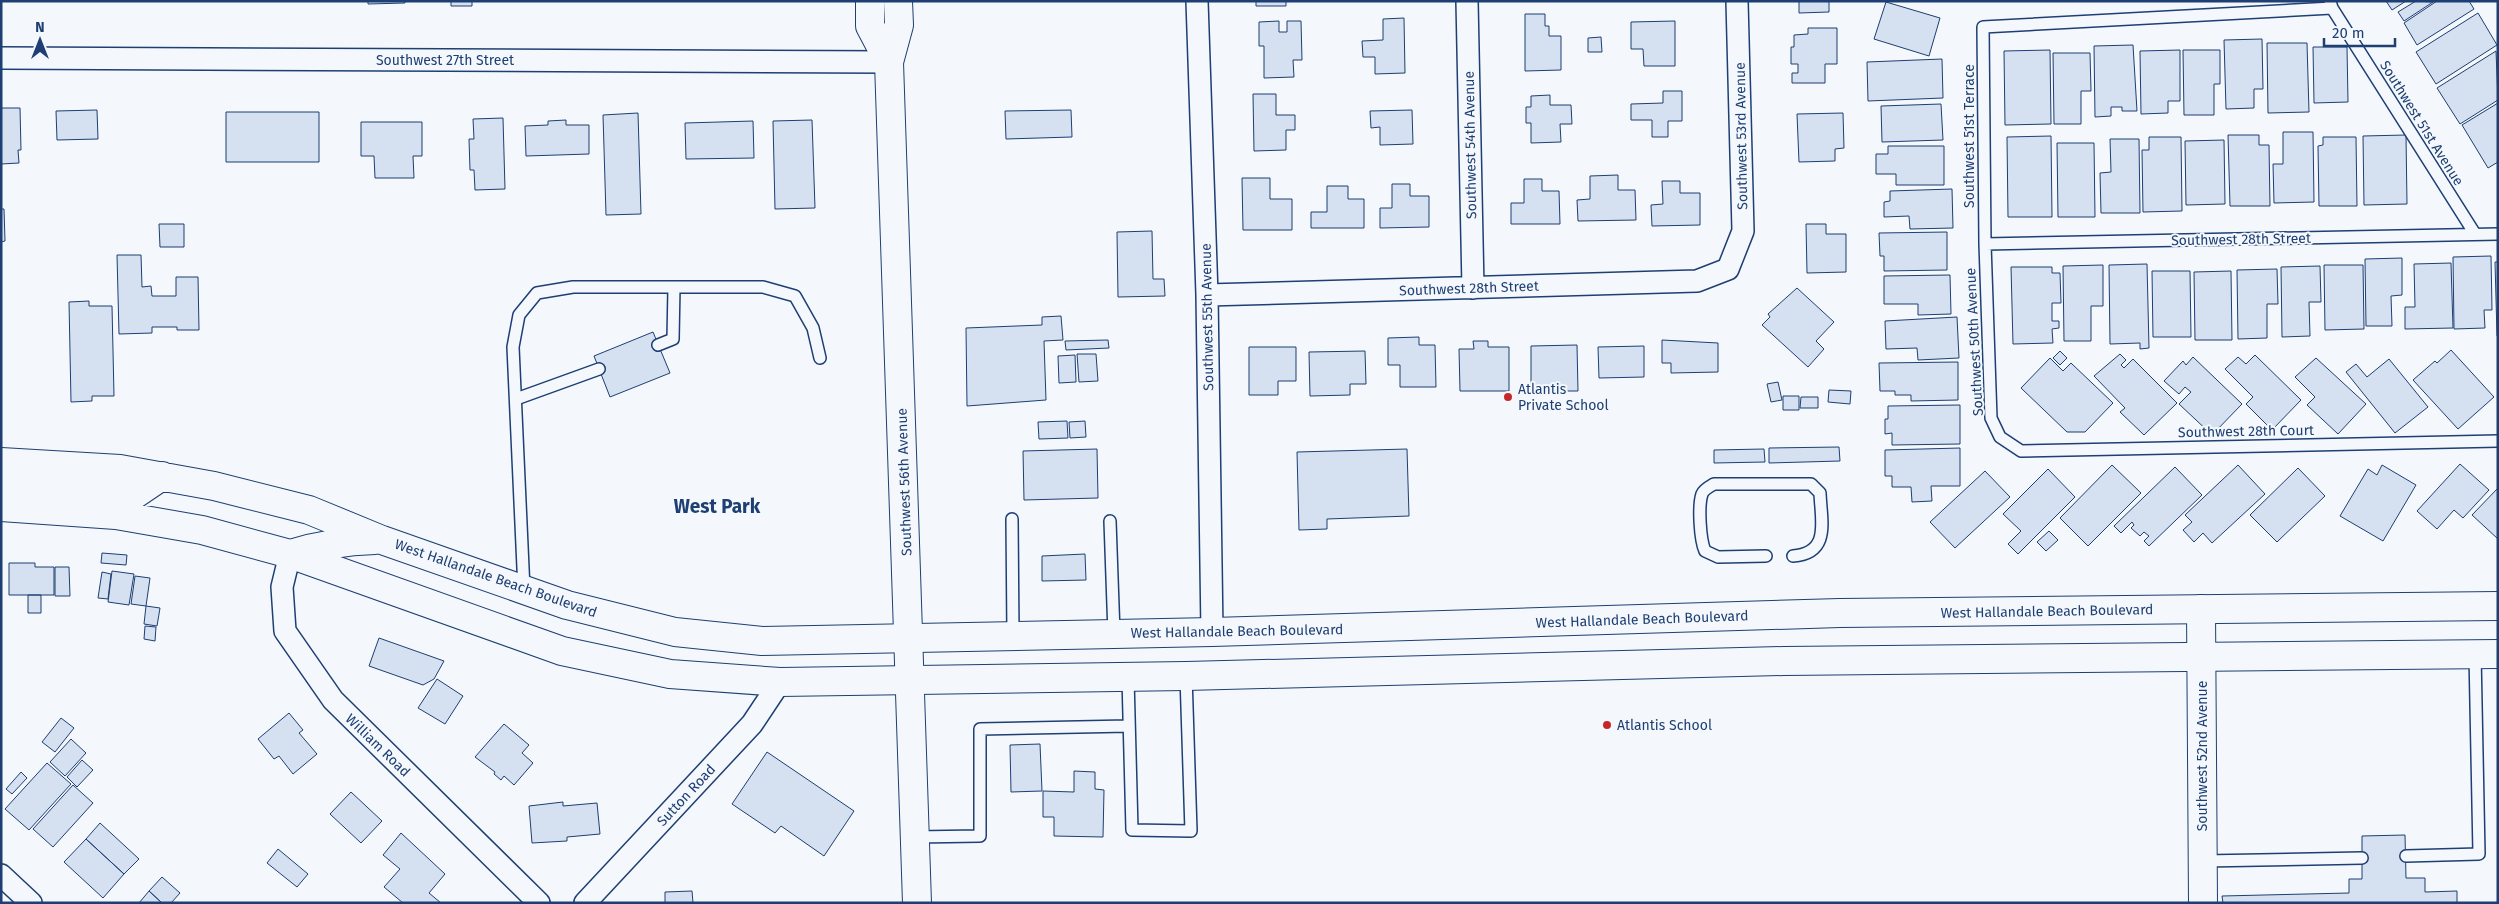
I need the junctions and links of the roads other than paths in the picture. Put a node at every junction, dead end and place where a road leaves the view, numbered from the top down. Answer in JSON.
{"nodes":[{"id":1,"x":870,"y":1,"type":"edge"},
{"id":2,"x":898,"y":1,"type":"edge"},
{"id":3,"x":1197,"y":1,"type":"edge"},
{"id":4,"x":1468,"y":1,"type":"edge"},
{"id":5,"x":1737,"y":1,"type":"edge"},
{"id":6,"x":2331,"y":5,"type":"edge"},
{"id":7,"x":1,"y":58,"type":"edge"},
{"id":8,"x":889,"y":62,"type":"junction"},
{"id":9,"x":2475,"y":234,"type":"junction"},
{"id":10,"x":2498,"y":234,"type":"edge"},
{"id":11,"x":1985,"y":244,"type":"junction"},
{"id":12,"x":1728,"y":269,"type":"joint"},
{"id":13,"x":674,"y":287,"type":"junction"},
{"id":14,"x":1474,"y":288,"type":"junction"},
{"id":15,"x":1207,"y":295,"type":"junction"},
{"id":16,"x":658,"y":344,"type":"dead end"},
{"id":17,"x":820,"y":358,"type":"dead end"},
{"id":18,"x":599,"y":369,"type":"dead end"},
{"id":19,"x":516,"y":399,"type":"junction"},
{"id":20,"x":2000,"y":437,"type":"joint"},
{"id":21,"x":2498,"y":441,"type":"edge"},
{"id":22,"x":1,"y":462,"type":"edge"},
{"id":23,"x":162,"y":476,"type":"junction"},
{"id":24,"x":1,"y":486,"type":"edge"},
{"id":25,"x":1,"y":508,"type":"edge"},
{"id":26,"x":1012,"y":519,"type":"dead end"},
{"id":27,"x":1110,"y":520,"type":"dead end"},
{"id":28,"x":382,"y":540,"type":"junction"},
{"id":29,"x":290,"y":554,"type":"junction"},
{"id":30,"x":1766,"y":556,"type":"dead end"},
{"id":31,"x":1793,"y":556,"type":"dead end"},
{"id":32,"x":524,"y":590,"type":"junction"},
{"id":33,"x":2498,"y":606,"type":"edge"},
{"id":34,"x":2201,"y":610,"type":"junction"},
{"id":35,"x":1212,"y":632,"type":"junction"},
{"id":36,"x":1114,"y":634,"type":"junction"},
{"id":37,"x":1014,"y":636,"type":"junction"},
{"id":38,"x":910,"y":638,"type":"junction"},
{"id":39,"x":2487,"y":654,"type":"edge"},
{"id":40,"x":2201,"y":655,"type":"junction"},
{"id":41,"x":1186,"y":676,"type":"junction"},
{"id":42,"x":1128,"y":678,"type":"junction"},
{"id":43,"x":780,"y":682,"type":"junction"},
{"id":44,"x":910,"y":682,"type":"junction"},
{"id":45,"x":1128,"y":726,"type":"junction"},
{"id":46,"x":915,"y":837,"type":"junction"},
{"id":47,"x":2406,"y":856,"type":"dead end"},
{"id":48,"x":2362,"y":858,"type":"dead end"},
{"id":49,"x":2202,"y":862,"type":"junction"},
{"id":50,"x":1,"y":875,"type":"edge"},
{"id":51,"x":31,"y":903,"type":"edge"},
{"id":52,"x":539,"y":903,"type":"edge"},
{"id":53,"x":585,"y":903,"type":"edge"},
{"id":54,"x":917,"y":903,"type":"edge"},
{"id":55,"x":2203,"y":903,"type":"edge"}],
"edges":[{"from":1,"to":8,"type":"main road","name":"Southwest 56th Avenue"},
{"from":2,"to":8,"type":"main road","name":"Southwest 56th Avenue"},
{"from":3,"to":15,"type":"street","name":"Southwest 55th Avenue"},
{"from":4,"to":14,"type":"street","name":"Southwest 54th Avenue"},
{"from":5,"to":12,"type":"street","name":"Southwest 53rd Avenue"},
{"from":6,"to":9,"type":"lane","name":"Southwest 51st Avenue"},
{"from":6,"to":11,"type":"lane","name":"Southwest 51st Terrace"},
{"from":7,"to":8,"type":"street","name":"Southwest 27th Street"},
{"from":8,"to":38,"type":"main road","name":"Southwest 56th Avenue"},
{"from":9,"to":10,"type":"lane","name":"Southwest 28th Street"},
{"from":9,"to":11,"type":"lane","name":"Southwest 28th Street"},
{"from":11,"to":20,"type":"lane","name":"Southwest 50th Avenue"},
{"from":12,"to":14,"type":"street","name":"Southwest 28th Street"},
{"from":13,"to":16,"type":"lane"},
{"from":13,"to":17,"type":"lane"},
{"from":13,"to":19,"type":"lane"},
{"from":14,"to":15,"type":"street","name":"Southwest 28th Street"},
{"from":15,"to":35,"type":"street","name":"Southwest 55th Avenue"},
{"from":18,"to":19,"type":"lane"},
{"from":19,"to":32,"type":"lane"},
{"from":20,"to":21,"type":"lane","name":"Southwest 28th Court"},
{"from":22,"to":23,"type":"main road","name":"West Hallandale Beach Boulevard"},
{"from":23,"to":24,"type":"main road"},
{"from":23,"to":28,"type":"main road","name":"West Hallandale Beach Boulevard"},
{"from":25,"to":29,"type":"main road"},
{"from":26,"to":37,"type":"lane"},
{"from":27,"to":36,"type":"lane"},
{"from":28,"to":29,"type":"main road"},
{"from":28,"to":32,"type":"main road","name":"West Hallandale Beach Boulevard"},
{"from":29,"to":43,"type":"main road"},
{"from":29,"to":52,"type":"street","name":"William Road"},
{"from":30,"to":31,"type":"lane"},
{"from":32,"to":38,"type":"main road","name":"West Hallandale Beach Boulevard"},
{"from":33,"to":34,"type":"main road","name":"West Hallandale Beach Boulevard"},
{"from":34,"to":35,"type":"main road","name":"West Hallandale Beach Boulevard"},
{"from":34,"to":40,"type":"main road","name":"Southwest 52nd Avenue"},
{"from":35,"to":36,"type":"main road","name":"West Hallandale Beach Boulevard"},
{"from":36,"to":37,"type":"main road","name":"West Hallandale Beach Boulevard"},
{"from":37,"to":38,"type":"main road","name":"West Hallandale Beach Boulevard"},
{"from":38,"to":44,"type":"main road","name":"Southwest 56th Avenue"},
{"from":39,"to":40,"type":"main road"},
{"from":39,"to":47,"type":"lane"},
{"from":40,"to":41,"type":"main road"},
{"from":40,"to":49,"type":"main road","name":"Southwest 52nd Avenue"},
{"from":41,"to":42,"type":"main road"},
{"from":41,"to":45,"type":"lane"},
{"from":42,"to":44,"type":"main road"},
{"from":42,"to":45,"type":"lane"},
{"from":43,"to":44,"type":"main road"},
{"from":43,"to":53,"type":"street","name":"Sutton Road"},
{"from":44,"to":46,"type":"main road","name":"Southwest 56th Avenue"},
{"from":45,"to":46,"type":"lane"},
{"from":46,"to":54,"type":"main road","name":"Southwest 56th Avenue"},
{"from":48,"to":49,"type":"lane"},
{"from":49,"to":55,"type":"main road","name":"Southwest 52nd Avenue"},
{"from":50,"to":51,"type":"street"}]}
